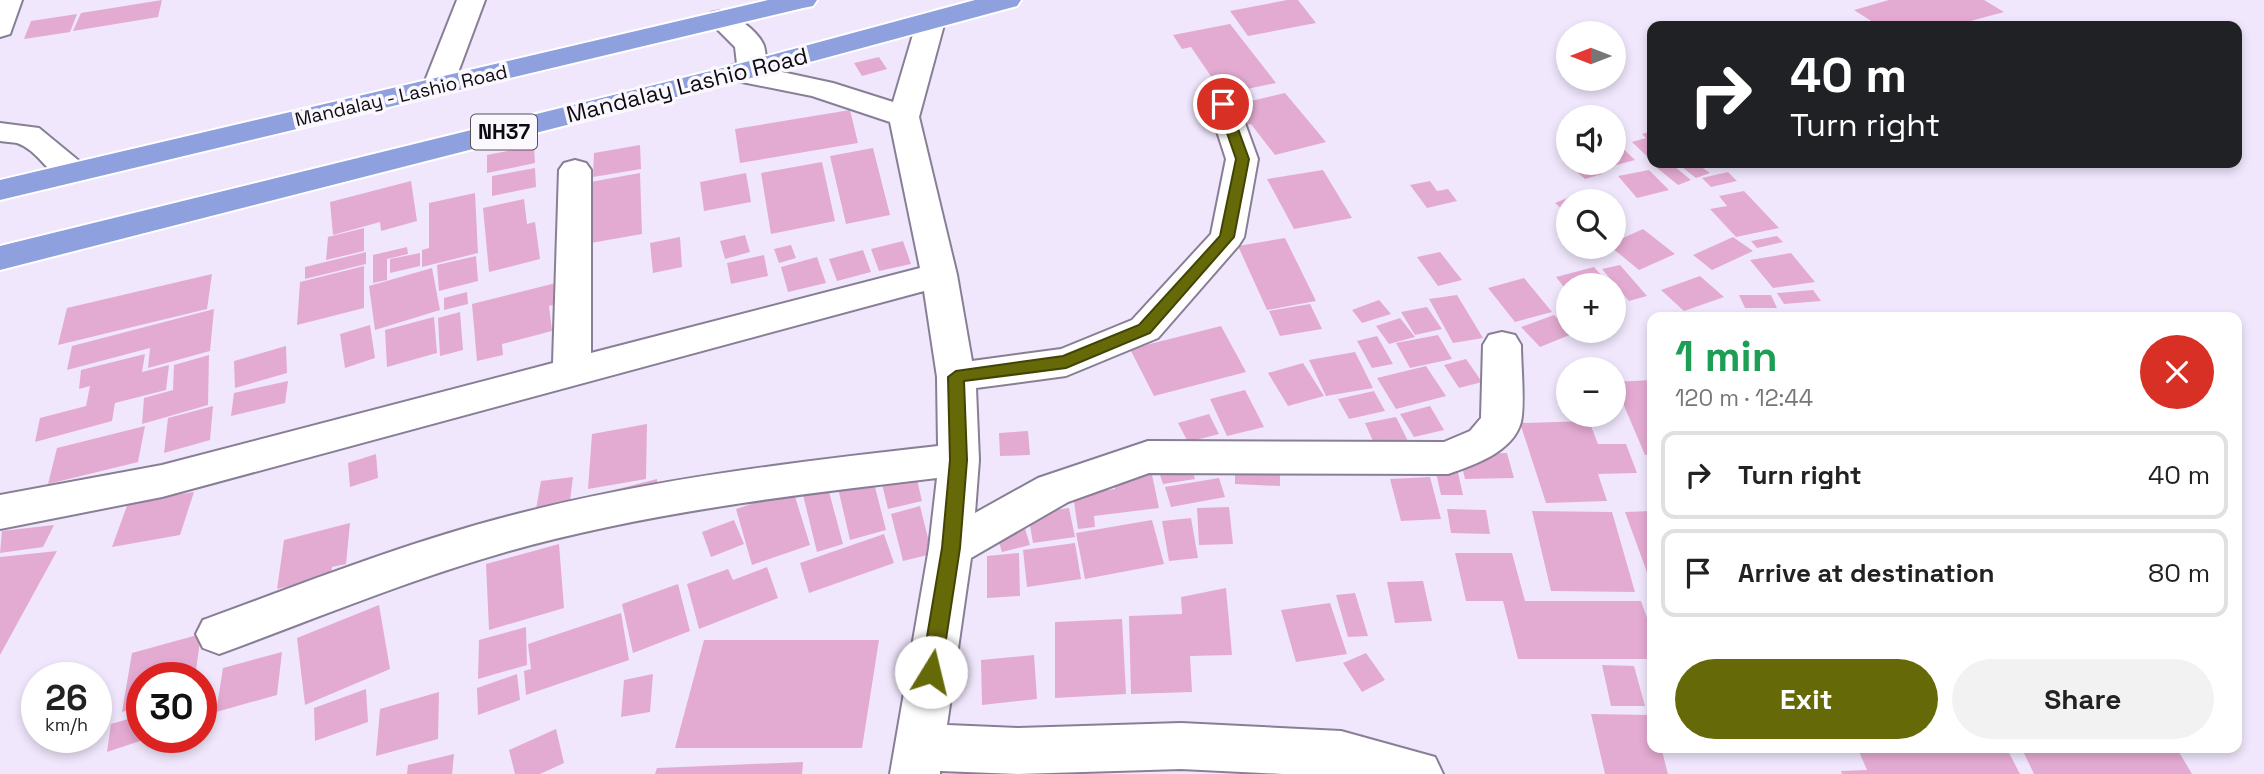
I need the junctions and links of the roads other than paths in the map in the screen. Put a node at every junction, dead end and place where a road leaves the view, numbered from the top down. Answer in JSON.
{"nodes":[{"id":1,"x":8,"y":0,"type":"edge"},
{"id":2,"x":471,"y":0,"type":"edge"},
{"id":3,"x":803,"y":0,"type":"edge"},
{"id":4,"x":1007,"y":0,"type":"edge"},
{"id":5,"x":733,"y":11,"type":"edge"},
{"id":6,"x":931,"y":21,"type":"junction"},
{"id":7,"x":0,"y":28,"type":"edge"},
{"id":8,"x":745,"y":71,"type":"junction"},
{"id":9,"x":438,"y":86,"type":"junction"},
{"id":10,"x":1223,"y":104,"type":"dead end"},
{"id":11,"x":905,"y":117,"type":"junction"},
{"id":12,"x":0,"y":132,"type":"edge"},
{"id":13,"x":575,"y":170,"type":"dead end"},
{"id":14,"x":73,"y":172,"type":"junction"},
{"id":15,"x":0,"y":190,"type":"edge"},
{"id":16,"x":0,"y":258,"type":"edge"},
{"id":17,"x":939,"y":275,"type":"junction"},
{"id":18,"x":1502,"y":345,"type":"dead end"},
{"id":19,"x":572,"y":371,"type":"junction"},
{"id":20,"x":956,"y":377,"type":"junction"},
{"id":21,"x":959,"y":460,"type":"junction"},
{"id":22,"x":0,"y":512,"type":"edge"},
{"id":23,"x":951,"y":548,"type":"junction"},
{"id":24,"x":219,"y":634,"type":"dead end"},
{"id":25,"x":917,"y":761,"type":"edge"},
{"id":26,"x":1418,"y":774,"type":"edge"}],
"edges":[{"from":1,"to":7,"type":"street"},
{"from":2,"to":9,"type":"street"},
{"from":3,"to":5,"type":"highway","name":"Mandalay - Lashio Road"},
{"from":4,"to":6,"type":"highway","name":"Mandalay Lashio Road","number":"NH37"},
{"from":5,"to":8,"type":"street"},
{"from":5,"to":9,"type":"highway","name":"Mandalay - Lashio Road"},
{"from":6,"to":8,"type":"highway","name":"Mandalay Lashio Road","number":"NH37"},
{"from":6,"to":11,"type":"street"},
{"from":8,"to":11,"type":"street"},
{"from":8,"to":16,"type":"highway","name":"Mandalay Lashio Road","number":"NH37"},
{"from":9,"to":14,"type":"highway","name":"Mandalay - Lashio Road"},
{"from":10,"to":20,"type":"street"},
{"from":11,"to":17,"type":"street"},
{"from":12,"to":14,"type":"street"},
{"from":13,"to":19,"type":"street"},
{"from":14,"to":15,"type":"highway","name":"Mandalay - Lashio Road"},
{"from":17,"to":19,"type":"street"},
{"from":17,"to":20,"type":"street"},
{"from":18,"to":23,"type":"street"},
{"from":19,"to":22,"type":"street"},
{"from":20,"to":21,"type":"street"},
{"from":21,"to":23,"type":"street"},
{"from":21,"to":24,"type":"street"},
{"from":23,"to":25,"type":"street"},
{"from":25,"to":26,"type":"street"}]}
